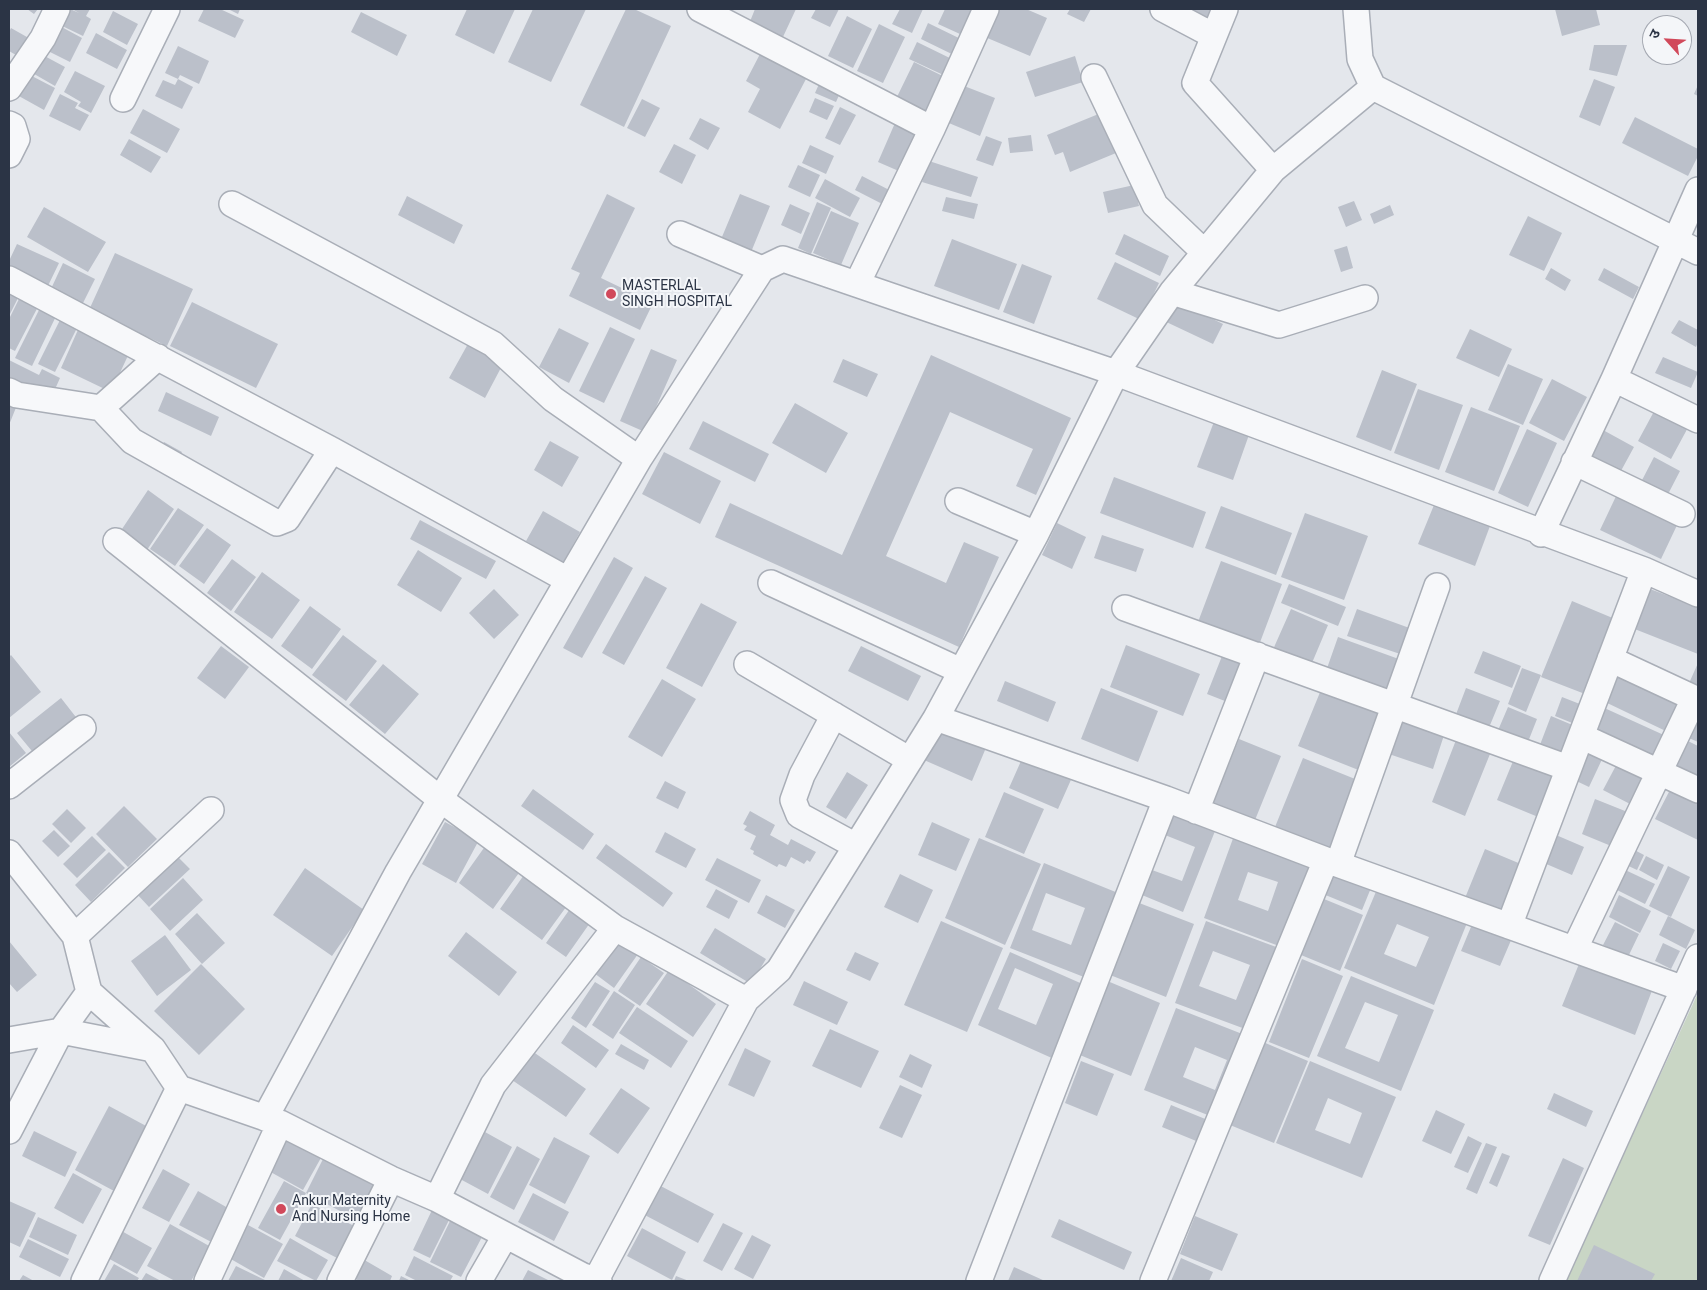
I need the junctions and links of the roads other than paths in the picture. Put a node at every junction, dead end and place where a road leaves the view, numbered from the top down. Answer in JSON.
{"nodes":[{"id":1,"x":57,"y":9,"type":"edge"},
{"id":2,"x":167,"y":9,"type":"edge"},
{"id":3,"x":700,"y":9,"type":"edge"},
{"id":4,"x":986,"y":9,"type":"edge"},
{"id":5,"x":1163,"y":9,"type":"edge"},
{"id":6,"x":1225,"y":9,"type":"edge"},
{"id":7,"x":1356,"y":9,"type":"edge"},
{"id":8,"x":1214,"y":36,"type":"junction"},
{"id":9,"x":1094,"y":76,"type":"dead end"},
{"id":10,"x":1373,"y":87,"type":"junction"},
{"id":11,"x":9,"y":88,"type":"edge"},
{"id":12,"x":123,"y":99,"type":"dead end"},
{"id":13,"x":9,"y":124,"type":"edge"},
{"id":14,"x":932,"y":129,"type":"junction"},
{"id":15,"x":9,"y":155,"type":"edge"},
{"id":16,"x":1274,"y":170,"type":"junction"},
{"id":17,"x":1698,"y":190,"type":"edge"},
{"id":18,"x":232,"y":204,"type":"dead end"},
{"id":19,"x":680,"y":234,"type":"dead end"},
{"id":20,"x":1675,"y":242,"type":"junction"},
{"id":21,"x":1204,"y":252,"type":"junction"},
{"id":22,"x":1698,"y":252,"type":"edge"},
{"id":23,"x":762,"y":269,"type":"junction"},
{"id":24,"x":9,"y":279,"type":"edge"},
{"id":25,"x":857,"y":284,"type":"junction"},
{"id":26,"x":1172,"y":292,"type":"junction"},
{"id":27,"x":1365,"y":298,"type":"dead end"},
{"id":28,"x":158,"y":357,"type":"junction"},
{"id":29,"x":1116,"y":373,"type":"junction"},
{"id":30,"x":1614,"y":379,"type":"junction"},
{"id":31,"x":9,"y":391,"type":"edge"},
{"id":32,"x":101,"y":408,"type":"junction"},
{"id":33,"x":1698,"y":420,"type":"edge"},
{"id":34,"x":332,"y":450,"type":"junction"},
{"id":35,"x":639,"y":458,"type":"junction"},
{"id":36,"x":1574,"y":462,"type":"junction"},
{"id":37,"x":958,"y":501,"type":"dead end"},
{"id":38,"x":1682,"y":514,"type":"dead end"},
{"id":39,"x":1036,"y":534,"type":"junction"},
{"id":40,"x":1542,"y":534,"type":"junction"},
{"id":41,"x":116,"y":540,"type":"dead end"},
{"id":42,"x":1644,"y":570,"type":"junction"},
{"id":43,"x":568,"y":580,"type":"junction"},
{"id":44,"x":771,"y":583,"type":"dead end"},
{"id":45,"x":1437,"y":586,"type":"dead end"},
{"id":46,"x":1698,"y":594,"type":"edge"},
{"id":47,"x":1125,"y":608,"type":"dead end"},
{"id":48,"x":1256,"y":655,"type":"junction"},
{"id":49,"x":1610,"y":659,"type":"junction"},
{"id":50,"x":748,"y":664,"type":"dead end"},
{"id":51,"x":961,"y":671,"type":"junction"},
{"id":52,"x":1696,"y":699,"type":"edge"},
{"id":53,"x":1396,"y":704,"type":"junction"},
{"id":54,"x":834,"y":715,"type":"junction"},
{"id":55,"x":936,"y":718,"type":"junction"},
{"id":56,"x":82,"y":728,"type":"dead end"},
{"id":57,"x":1583,"y":738,"type":"junction"},
{"id":58,"x":910,"y":760,"type":"junction"},
{"id":59,"x":1568,"y":768,"type":"junction"},
{"id":60,"x":1658,"y":772,"type":"junction"},
{"id":61,"x":9,"y":786,"type":"edge"},
{"id":62,"x":1698,"y":790,"type":"edge"},
{"id":63,"x":1166,"y":799,"type":"junction"},
{"id":64,"x":440,"y":800,"type":"junction"},
{"id":65,"x":211,"y":810,"type":"dead end"},
{"id":66,"x":1196,"y":811,"type":"junction"},
{"id":67,"x":856,"y":846,"type":"junction"},
{"id":68,"x":9,"y":853,"type":"edge"},
{"id":69,"x":1332,"y":862,"type":"junction"},
{"id":70,"x":1509,"y":926,"type":"junction"},
{"id":71,"x":615,"y":928,"type":"junction"},
{"id":72,"x":75,"y":936,"type":"junction"},
{"id":73,"x":1574,"y":948,"type":"junction"},
{"id":74,"x":1698,"y":957,"type":"edge"},
{"id":75,"x":1684,"y":989,"type":"junction"},
{"id":76,"x":89,"y":992,"type":"junction"},
{"id":77,"x":746,"y":1000,"type":"junction"},
{"id":78,"x":61,"y":1031,"type":"junction"},
{"id":79,"x":9,"y":1040,"type":"edge"},
{"id":80,"x":153,"y":1049,"type":"junction"},
{"id":81,"x":178,"y":1088,"type":"junction"},
{"id":82,"x":272,"y":1121,"type":"junction"},
{"id":83,"x":9,"y":1129,"type":"edge"},
{"id":84,"x":391,"y":1179,"type":"junction"},
{"id":85,"x":437,"y":1199,"type":"junction"},
{"id":86,"x":506,"y":1236,"type":"junction"},
{"id":87,"x":590,"y":1280,"type":"edge"},
{"id":88,"x":84,"y":1281,"type":"edge"},
{"id":89,"x":207,"y":1281,"type":"edge"},
{"id":90,"x":340,"y":1281,"type":"edge"},
{"id":91,"x":479,"y":1281,"type":"edge"},
{"id":92,"x":980,"y":1281,"type":"edge"},
{"id":93,"x":1153,"y":1281,"type":"edge"},
{"id":94,"x":1552,"y":1281,"type":"edge"}],
"edges":[{"from":1,"to":11,"type":"street"},
{"from":2,"to":12,"type":"street"},
{"from":3,"to":14,"type":"street"},
{"from":4,"to":14,"type":"street"},
{"from":5,"to":8,"type":"street"},
{"from":6,"to":8,"type":"street"},
{"from":7,"to":10,"type":"street"},
{"from":8,"to":16,"type":"street"},
{"from":9,"to":21,"type":"street"},
{"from":10,"to":16,"type":"street"},
{"from":10,"to":20,"type":"street"},
{"from":13,"to":15,"type":"street"},
{"from":14,"to":25,"type":"street"},
{"from":16,"to":21,"type":"street"},
{"from":17,"to":20,"type":"street"},
{"from":18,"to":35,"type":"street"},
{"from":19,"to":23,"type":"street"},
{"from":20,"to":22,"type":"street"},
{"from":20,"to":30,"type":"street"},
{"from":21,"to":26,"type":"street"},
{"from":23,"to":25,"type":"street"},
{"from":23,"to":35,"type":"street"},
{"from":24,"to":28,"type":"street"},
{"from":25,"to":29,"type":"street"},
{"from":26,"to":27,"type":"street"},
{"from":26,"to":29,"type":"street"},
{"from":28,"to":32,"type":"street"},
{"from":28,"to":34,"type":"street"},
{"from":29,"to":39,"type":"street"},
{"from":29,"to":40,"type":"street"},
{"from":30,"to":33,"type":"street"},
{"from":30,"to":36,"type":"street"},
{"from":31,"to":32,"type":"street"},
{"from":32,"to":34,"type":"street"},
{"from":34,"to":43,"type":"street"},
{"from":35,"to":43,"type":"street"},
{"from":36,"to":38,"type":"street"},
{"from":36,"to":40,"type":"street"},
{"from":37,"to":39,"type":"street"},
{"from":39,"to":51,"type":"street"},
{"from":40,"to":42,"type":"street"},
{"from":41,"to":64,"type":"street"},
{"from":42,"to":46,"type":"street"},
{"from":42,"to":49,"type":"street"},
{"from":43,"to":64,"type":"street"},
{"from":44,"to":51,"type":"street"},
{"from":45,"to":53,"type":"street"},
{"from":47,"to":48,"type":"street"},
{"from":48,"to":53,"type":"street"},
{"from":48,"to":66,"type":"street"},
{"from":49,"to":52,"type":"street"},
{"from":49,"to":57,"type":"street"},
{"from":50,"to":54,"type":"street"},
{"from":51,"to":55,"type":"street"},
{"from":52,"to":60,"type":"street"},
{"from":53,"to":59,"type":"street"},
{"from":53,"to":69,"type":"street"},
{"from":54,"to":58,"type":"street"},
{"from":54,"to":67,"type":"street"},
{"from":55,"to":58,"type":"street"},
{"from":55,"to":63,"type":"street"},
{"from":56,"to":61,"type":"street"},
{"from":57,"to":59,"type":"street"},
{"from":57,"to":60,"type":"street"},
{"from":58,"to":67,"type":"street"},
{"from":59,"to":70,"type":"street"},
{"from":60,"to":62,"type":"street"},
{"from":60,"to":73,"type":"street"},
{"from":63,"to":66,"type":"street"},
{"from":63,"to":92,"type":"street"},
{"from":64,"to":71,"type":"street"},
{"from":64,"to":82,"type":"street"},
{"from":65,"to":72,"type":"street"},
{"from":66,"to":69,"type":"street"},
{"from":67,"to":77,"type":"street"},
{"from":68,"to":72,"type":"street"},
{"from":69,"to":70,"type":"street"},
{"from":69,"to":93,"type":"street"},
{"from":70,"to":73,"type":"street"},
{"from":71,"to":77,"type":"street"},
{"from":71,"to":85,"type":"street"},
{"from":72,"to":76,"type":"street"},
{"from":73,"to":75,"type":"street"},
{"from":74,"to":75,"type":"street"},
{"from":75,"to":94,"type":"street"},
{"from":76,"to":78,"type":"street"},
{"from":76,"to":80,"type":"street"},
{"from":77,"to":87,"type":"street"},
{"from":78,"to":79,"type":"street"},
{"from":78,"to":80,"type":"street"},
{"from":78,"to":83,"type":"street"},
{"from":80,"to":81,"type":"street"},
{"from":81,"to":82,"type":"street"},
{"from":81,"to":88,"type":"street"},
{"from":82,"to":84,"type":"street"},
{"from":82,"to":89,"type":"street"},
{"from":84,"to":85,"type":"street"},
{"from":84,"to":90,"type":"street"},
{"from":85,"to":86,"type":"street"},
{"from":86,"to":87,"type":"street"},
{"from":86,"to":91,"type":"street"}]}
